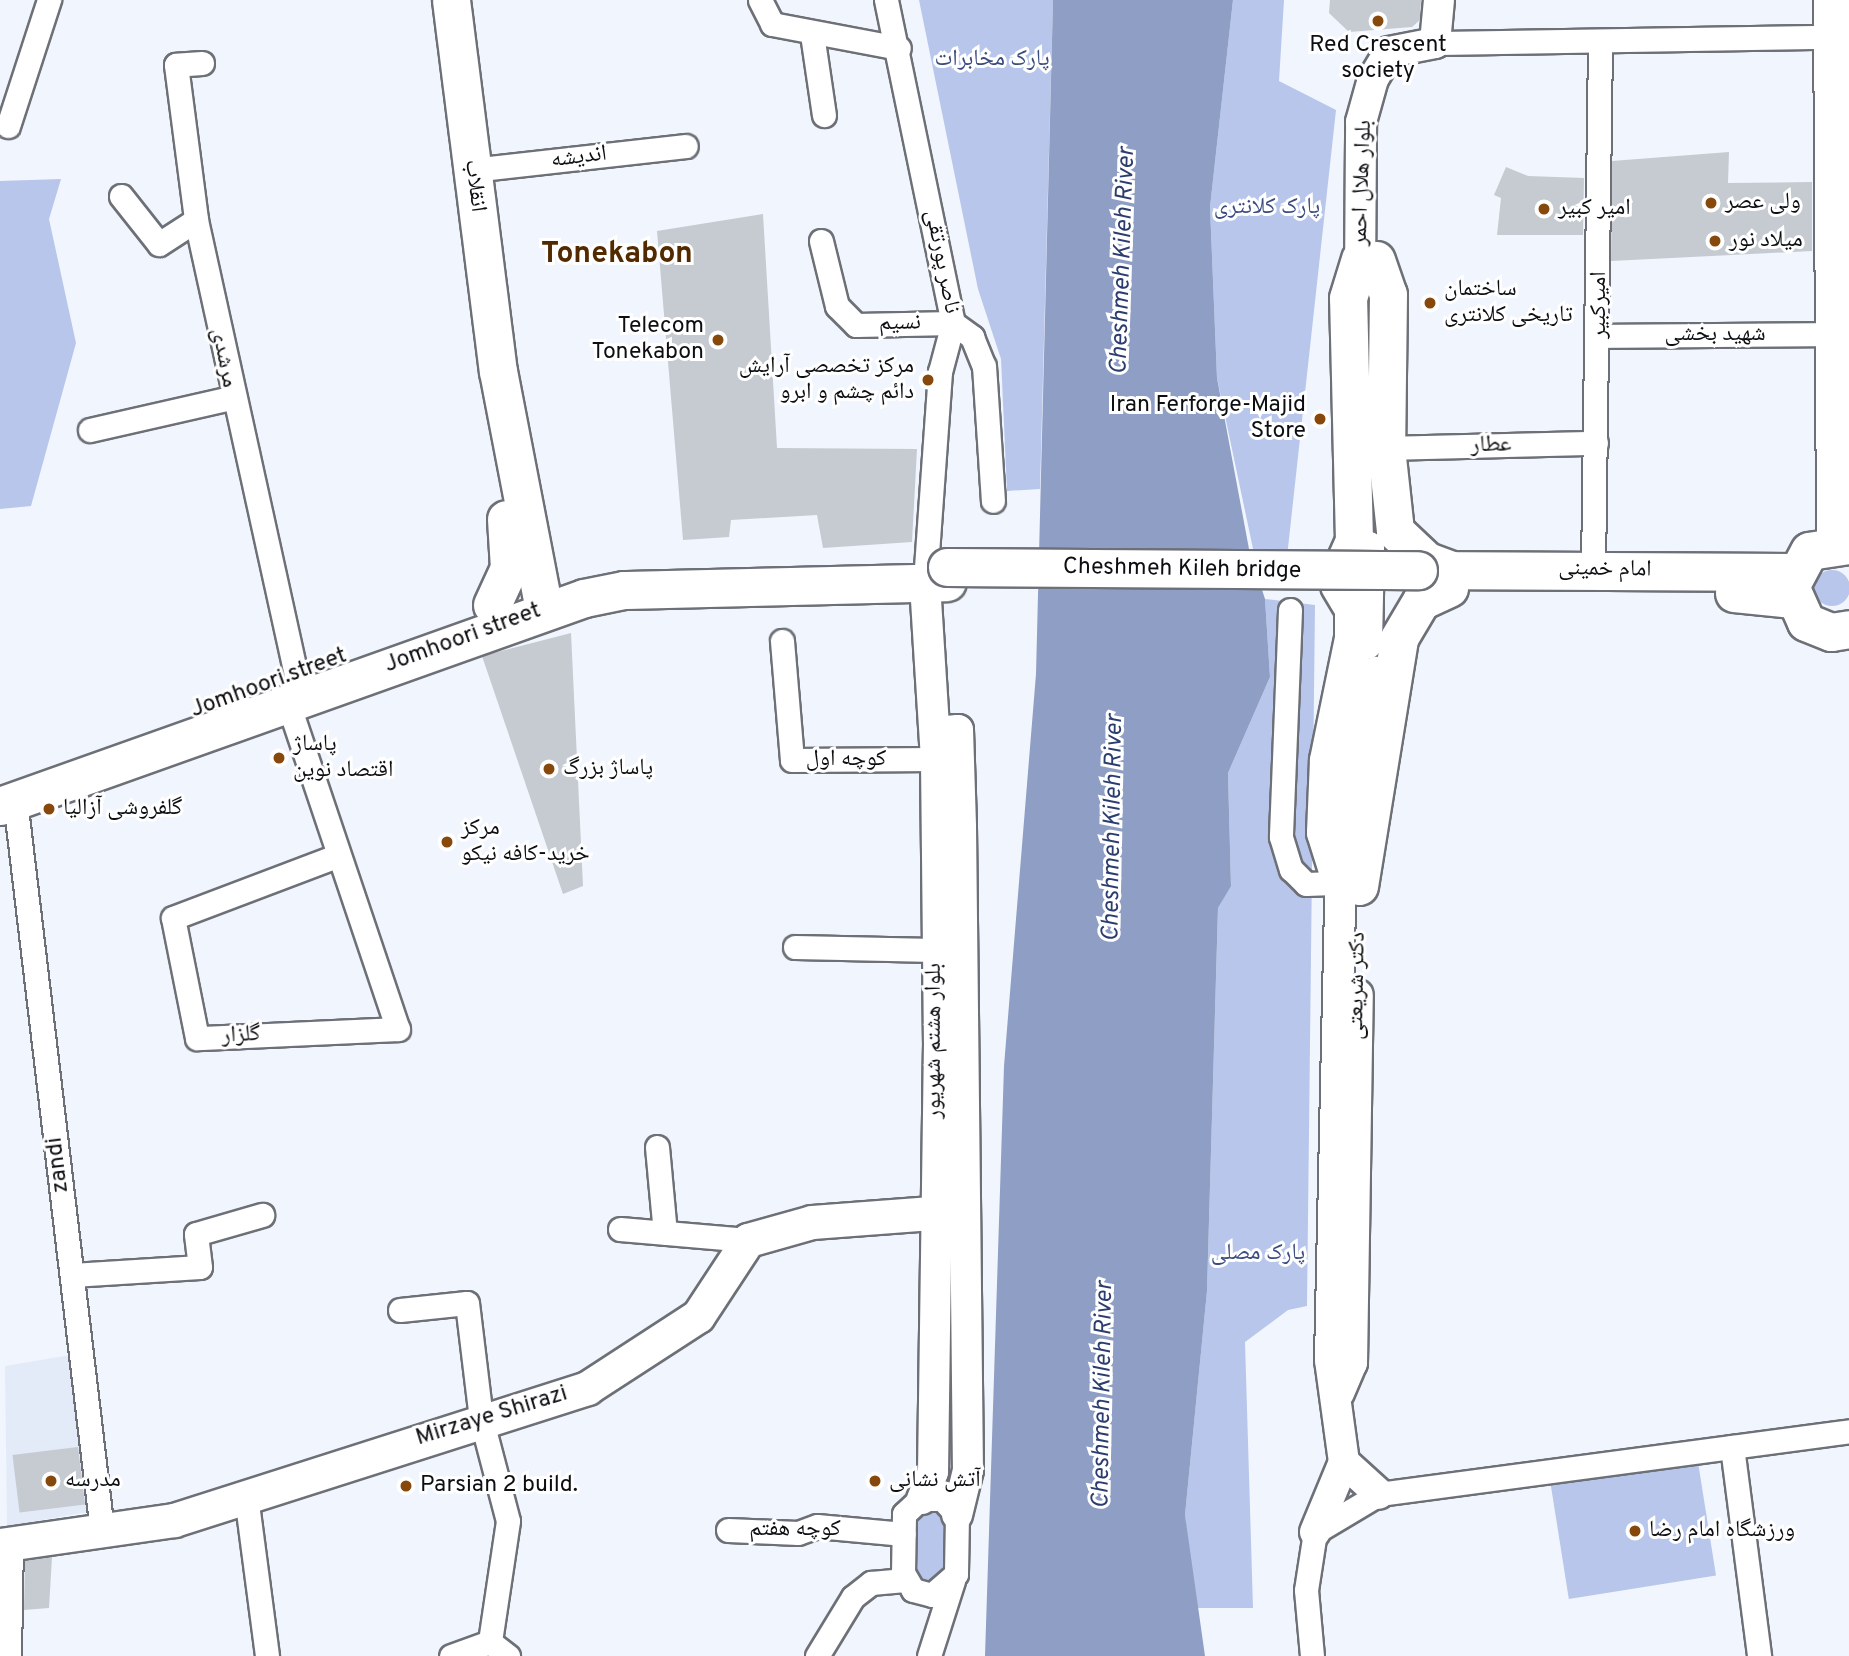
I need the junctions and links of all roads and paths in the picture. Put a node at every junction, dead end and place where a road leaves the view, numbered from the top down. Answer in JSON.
{"nodes":[{"id":1,"x":49,"y":0,"type":"edge"},
{"id":2,"x":451,"y":0,"type":"edge"},
{"id":3,"x":760,"y":0,"type":"edge"},
{"id":4,"x":886,"y":0,"type":"edge"},
{"id":5,"x":1439,"y":0,"type":"edge"},
{"id":6,"x":1832,"y":0,"type":"edge"},
{"id":7,"x":812,"y":34,"type":"junction"},
{"id":8,"x":1833,"y":37,"type":"junction"},
{"id":9,"x":1600,"y":41,"type":"junction"},
{"id":10,"x":1436,"y":43,"type":"junction"},
{"id":11,"x":899,"y":48,"type":"junction"},
{"id":12,"x":202,"y":63,"type":"dead end"},
{"id":13,"x":824,"y":115,"type":"dead end"},
{"id":14,"x":8,"y":126,"type":"dead end"},
{"id":15,"x":687,"y":146,"type":"dead end"},
{"id":16,"x":472,"y":170,"type":"junction"},
{"id":17,"x":121,"y":196,"type":"dead end"},
{"id":18,"x":196,"y":219,"type":"junction"},
{"id":19,"x":821,"y":242,"type":"dead end"},
{"id":20,"x":1368,"y":259,"type":"junction"},
{"id":21,"x":953,"y":323,"type":"junction"},
{"id":22,"x":1831,"y":334,"type":"junction"},
{"id":23,"x":1600,"y":336,"type":"junction"},
{"id":24,"x":498,"y":371,"type":"junction"},
{"id":25,"x":231,"y":398,"type":"junction"},
{"id":26,"x":90,"y":430,"type":"dead end"},
{"id":27,"x":1596,"y":443,"type":"junction"},
{"id":28,"x":1386,"y":448,"type":"junction"},
{"id":29,"x":993,"y":501,"type":"dead end"},
{"id":30,"x":1842,"y":544,"type":"edge"},
{"id":31,"x":1593,"y":570,"type":"junction"},
{"id":32,"x":936,"y":574,"type":"junction"},
{"id":33,"x":1396,"y":578,"type":"junction"},
{"id":34,"x":1792,"y":586,"type":"junction"},
{"id":35,"x":541,"y":599,"type":"junction"},
{"id":36,"x":492,"y":605,"type":"junction"},
{"id":37,"x":1290,"y":610,"type":"dead end"},
{"id":38,"x":1849,"y":629,"type":"edge"},
{"id":39,"x":782,"y":641,"type":"dead end"},
{"id":40,"x":292,"y":688,"type":"junction"},
{"id":41,"x":943,"y":741,"type":"junction"},
{"id":42,"x":5,"y":795,"type":"edge"},
{"id":43,"x":336,"y":856,"type":"junction"},
{"id":44,"x":1350,"y":885,"type":"junction"},
{"id":45,"x":795,"y":947,"type":"dead end"},
{"id":46,"x":935,"y":950,"type":"junction"},
{"id":47,"x":657,"y":1147,"type":"dead end"},
{"id":48,"x":932,"y":1213,"type":"junction"},
{"id":49,"x":262,"y":1215,"type":"dead end"},
{"id":50,"x":620,"y":1228,"type":"dead end"},
{"id":51,"x":665,"y":1233,"type":"junction"},
{"id":52,"x":748,"y":1240,"type":"junction"},
{"id":53,"x":72,"y":1275,"type":"junction"},
{"id":54,"x":400,"y":1310,"type":"dead end"},
{"id":55,"x":481,"y":1418,"type":"junction"},
{"id":56,"x":1849,"y":1431,"type":"edge"},
{"id":57,"x":1732,"y":1447,"type":"junction"},
{"id":58,"x":1344,"y":1462,"type":"junction"},
{"id":59,"x":1379,"y":1494,"type":"junction"},
{"id":60,"x":246,"y":1496,"type":"junction"},
{"id":61,"x":922,"y":1499,"type":"junction"},
{"id":62,"x":957,"y":1515,"type":"junction"},
{"id":63,"x":728,"y":1530,"type":"dead end"},
{"id":64,"x":102,"y":1531,"type":"junction"},
{"id":65,"x":1315,"y":1532,"type":"junction"},
{"id":66,"x":904,"y":1534,"type":"junction"},
{"id":67,"x":6,"y":1545,"type":"edge"},
{"id":68,"x":905,"y":1580,"type":"junction"},
{"id":69,"x":953,"y":1581,"type":"junction"},
{"id":70,"x":499,"y":1649,"type":"edge"},
{"id":71,"x":9,"y":1656,"type":"edge"},
{"id":72,"x":267,"y":1656,"type":"edge"},
{"id":73,"x":451,"y":1656,"type":"edge"},
{"id":74,"x":817,"y":1656,"type":"edge"},
{"id":75,"x":929,"y":1656,"type":"edge"},
{"id":76,"x":1312,"y":1656,"type":"edge"},
{"id":77,"x":1759,"y":1656,"type":"edge"}],
"edges":[{"from":1,"to":14,"type":"street"},
{"from":2,"to":16,"type":"main road","name":"انقلاب"},
{"from":3,"to":7,"type":"street"},
{"from":4,"to":11,"type":"street","name":"ناصر پورتقی"},
{"from":5,"to":10,"type":"street"},
{"from":6,"to":8,"type":"main road"},
{"from":7,"to":11,"type":"street"},
{"from":7,"to":13,"type":"street"},
{"from":8,"to":9,"type":"street"},
{"from":8,"to":22,"type":"main road"},
{"from":9,"to":10,"type":"street"},
{"from":9,"to":23,"type":"street","name":"امیرکبیر"},
{"from":10,"to":20,"type":"street","name":"بلوار هلال احمر"},
{"from":11,"to":21,"type":"street","name":"ناصر پورتقی"},
{"from":12,"to":18,"type":"street","name":"مرشدی"},
{"from":15,"to":16,"type":"street","name":"اندیشه"},
{"from":16,"to":24,"type":"main road","name":"انقلاب"},
{"from":17,"to":18,"type":"street"},
{"from":18,"to":25,"type":"street","name":"مرشدی"},
{"from":19,"to":21,"type":"street","name":"نسیم"},
{"from":20,"to":28,"type":"main road"},
{"from":20,"to":33,"type":"main road"},
{"from":21,"to":29,"type":"street"},
{"from":21,"to":32,"type":"street","name":"ناصر پورتقی"},
{"from":22,"to":23,"type":"street","name":"شهید بخشی"},
{"from":22,"to":30,"type":"main road"},
{"from":23,"to":27,"type":"street","name":"امیرکبیر"},
{"from":24,"to":35,"type":"main road","name":"انقلاب"},
{"from":24,"to":36,"type":"main road","name":"انقلاب"},
{"from":25,"to":26,"type":"street"},
{"from":25,"to":40,"type":"street","name":"مرشدی"},
{"from":27,"to":28,"type":"street","name":"عطار"},
{"from":27,"to":31,"type":"street","name":"امیرکبیر"},
{"from":28,"to":33,"type":"main road"},
{"from":30,"to":34,"type":"main road"},
{"from":31,"to":33,"type":"main road","name":"امام خمینی"},
{"from":31,"to":34,"type":"main road","name":"امام خمینی"},
{"from":32,"to":33,"type":"main road","name":"Cheshmeh Kileh bridge"},
{"from":32,"to":35,"type":"main road","name":"Jomhoori street"},
{"from":32,"to":41,"type":"street","name":"بلوار هشتم شهریور"},
{"from":33,"to":34,"type":"main road","name":"امام خمینی"},
{"from":33,"to":44,"type":"main road"},
{"from":33,"to":44,"type":"main road"},
{"from":34,"to":38,"type":"main road"},
{"from":35,"to":36,"type":"main road","name":"Jomhoori.street"},
{"from":35,"to":40,"type":"main road","name":"Jomhoori street"},
{"from":36,"to":40,"type":"main road","name":"Jomhoori.street"},
{"from":37,"to":44,"type":"street"},
{"from":39,"to":41,"type":"street","name":"کوچه اول"},
{"from":40,"to":42,"type":"main road","name":"Jomhoori.street"},
{"from":40,"to":43,"type":"street","name":"گلزار"},
{"from":41,"to":46,"type":"street","name":"بلوار هشتم شهریور"},
{"from":41,"to":62,"type":"street","name":"بلوار هشتم شهریور"},
{"from":42,"to":53,"type":"street","name":"zandi"},
{"from":43,"to":43,"type":"street","name":"گلزار"},
{"from":44,"to":58,"type":"street","name":"دکتر شریعتی"},
{"from":45,"to":46,"type":"street"},
{"from":46,"to":48,"type":"street","name":"بلوار هشتم شهریور"},
{"from":47,"to":51,"type":"street"},
{"from":48,"to":52,"type":"main road"},
{"from":48,"to":61,"type":"street","name":"بلوار هشتم شهریور"},
{"from":49,"to":53,"type":"street"},
{"from":50,"to":51,"type":"street"},
{"from":51,"to":52,"type":"street"},
{"from":52,"to":55,"type":"main road","name":"Mirzaye Shirazi"},
{"from":53,"to":64,"type":"street","name":"zandi"},
{"from":54,"to":55,"type":"street"},
{"from":55,"to":60,"type":"main road","name":"Mirzaye Shirazi"},
{"from":55,"to":70,"type":"street"},
{"from":56,"to":57,"type":"street"},
{"from":57,"to":59,"type":"street"},
{"from":57,"to":77,"type":"street"},
{"from":58,"to":59,"type":"street"},
{"from":58,"to":65,"type":"street","name":"دکتر شریعتی"},
{"from":59,"to":65,"type":"street"},
{"from":60,"to":64,"type":"main road","name":"Mirzaye Shirazi"},
{"from":60,"to":72,"type":"street"},
{"from":61,"to":62,"type":"street"},
{"from":61,"to":66,"type":"street"},
{"from":62,"to":69,"type":"street"},
{"from":63,"to":66,"type":"street","name":"کوچه هفتم"},
{"from":64,"to":67,"type":"main road","name":"Mirzaye Shirazi"},
{"from":65,"to":76,"type":"street"},
{"from":66,"to":68,"type":"street"},
{"from":67,"to":71,"type":"street"},
{"from":68,"to":69,"type":"street"},
{"from":68,"to":74,"type":"street"},
{"from":69,"to":75,"type":"street"},
{"from":70,"to":73,"type":"street"}]}
